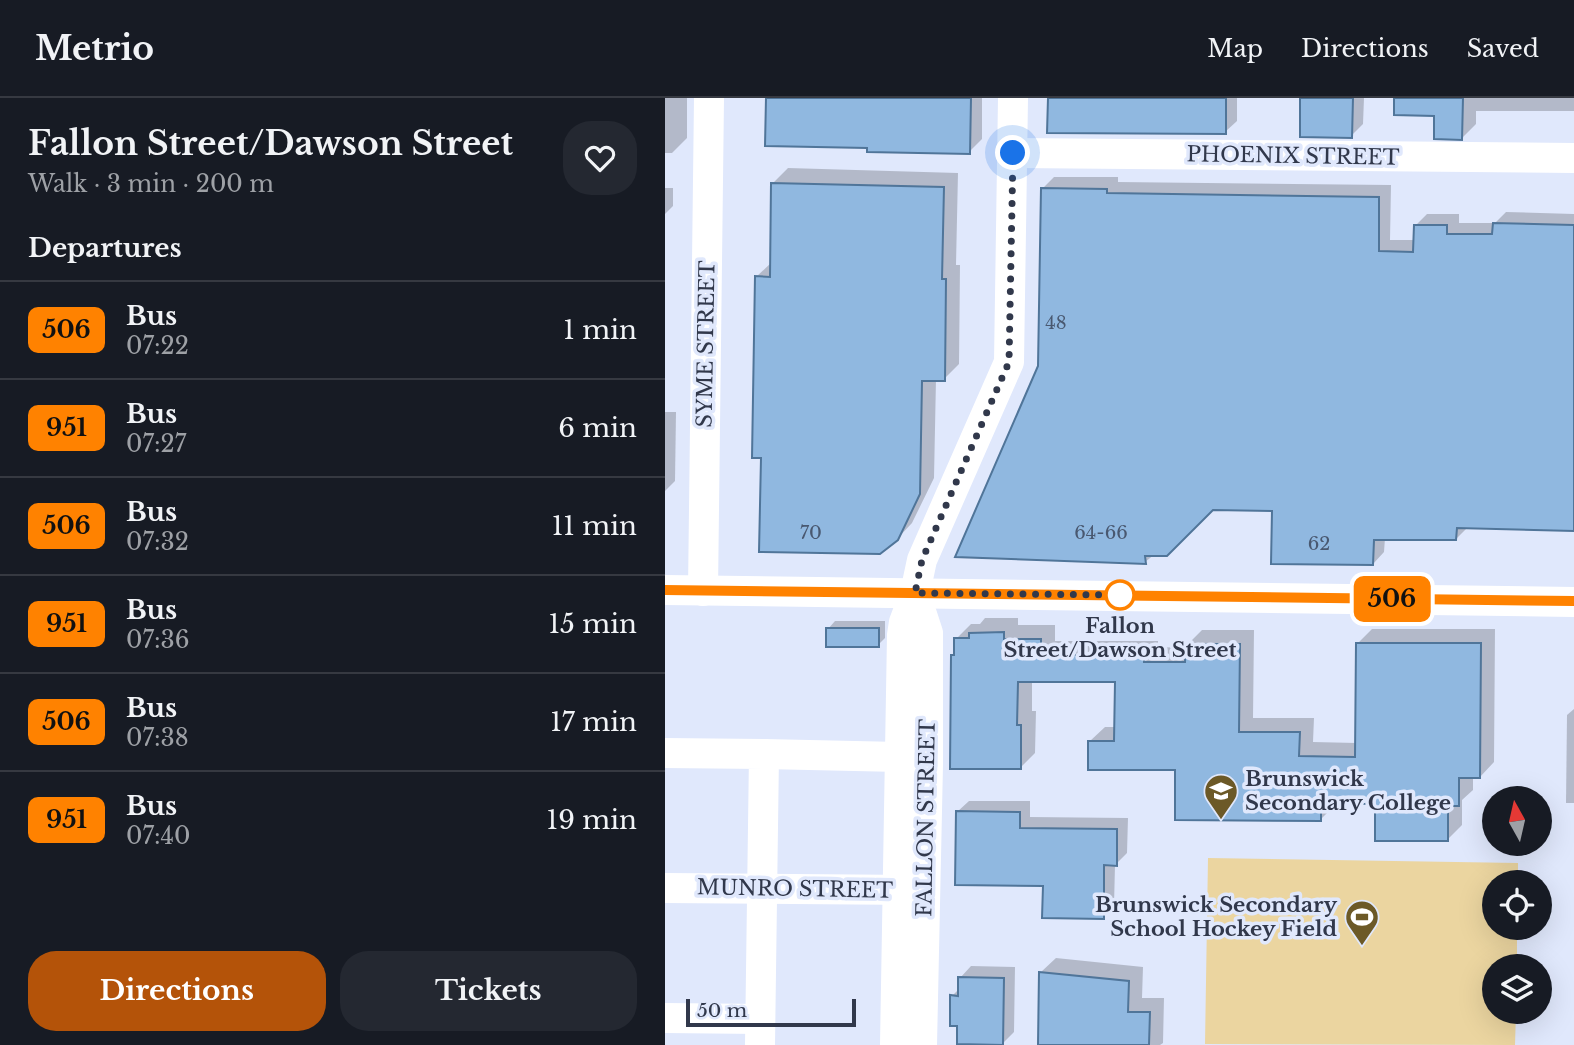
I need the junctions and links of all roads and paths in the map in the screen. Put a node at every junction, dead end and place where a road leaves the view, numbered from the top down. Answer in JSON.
{"nodes":[{"id":1,"x":709,"y":98,"type":"edge"},
{"id":2,"x":1013,"y":98,"type":"edge"},
{"id":3,"x":1013,"y":153,"type":"junction"},
{"id":4,"x":1574,"y":158,"type":"edge"},
{"id":5,"x":665,"y":590,"type":"edge"},
{"id":6,"x":703,"y":591,"type":"junction"},
{"id":7,"x":915,"y":593,"type":"junction"},
{"id":8,"x":1574,"y":601,"type":"edge"},
{"id":9,"x":665,"y":753,"type":"edge"},
{"id":10,"x":764,"y":754,"type":"junction"},
{"id":11,"x":900,"y":757,"type":"junction"},
{"id":12,"x":665,"y":888,"type":"edge"},
{"id":13,"x":762,"y":888,"type":"junction"},
{"id":14,"x":912,"y":890,"type":"junction"},
{"id":15,"x":665,"y":1018,"type":"edge"},
{"id":16,"x":760,"y":1032,"type":"edge"},
{"id":17,"x":895,"y":1045,"type":"edge"},
{"id":18,"x":922,"y":1045,"type":"edge"}],
"edges":[{"from":1,"to":6,"type":"street","name":"SYME STREET"},
{"from":2,"to":3,"type":"street","name":"FALLON STREET"},
{"from":3,"to":4,"type":"street","name":"PHOENIX STREET"},
{"from":3,"to":7,"type":"street","name":"FALLON STREET"},
{"from":5,"to":6,"type":"street"},
{"from":6,"to":7,"type":"street"},
{"from":7,"to":8,"type":"street"},
{"from":7,"to":11,"type":"street","name":"FALLON STREET"},
{"from":7,"to":14,"type":"street","name":"FALLON STREET"},
{"from":9,"to":10,"type":"street"},
{"from":10,"to":11,"type":"street"},
{"from":10,"to":13,"type":"street"},
{"from":11,"to":14,"type":"street","name":"FALLON STREET"},
{"from":12,"to":13,"type":"street","name":"MUNRO STREET"},
{"from":13,"to":14,"type":"street","name":"MUNRO STREET"},
{"from":13,"to":16,"type":"street"},
{"from":14,"to":17,"type":"street","name":"FALLON STREET"},
{"from":14,"to":18,"type":"street","name":"FALLON STREET"},
{"from":15,"to":16,"type":"street"}]}
